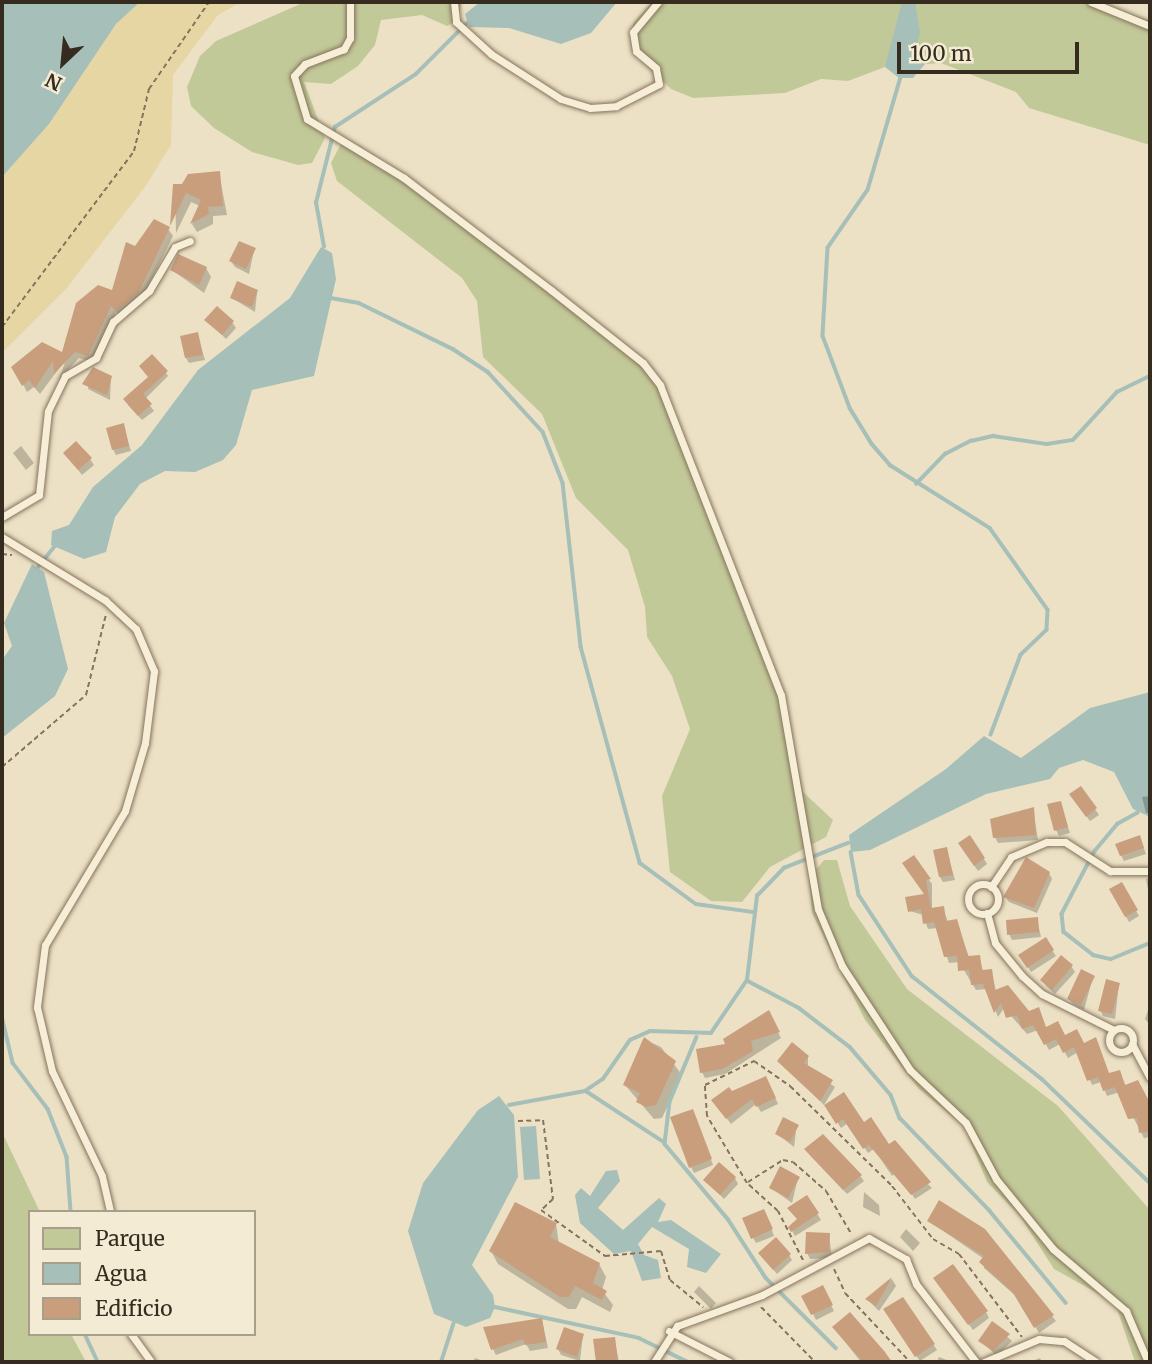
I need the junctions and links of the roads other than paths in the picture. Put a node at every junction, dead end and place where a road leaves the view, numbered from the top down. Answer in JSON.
{"nodes":[{"id":1,"x":350,"y":2,"type":"edge"},
{"id":2,"x":454,"y":2,"type":"edge"},
{"id":3,"x":658,"y":2,"type":"edge"},
{"id":4,"x":1091,"y":2,"type":"edge"},
{"id":5,"x":1150,"y":26,"type":"edge"},
{"id":6,"x":190,"y":241,"type":"dead end"},
{"id":7,"x":2,"y":517,"type":"edge"},
{"id":8,"x":2,"y":537,"type":"edge"},
{"id":9,"x":1150,"y":871,"type":"edge"},
{"id":10,"x":991,"y":887,"type":"junction"},
{"id":11,"x":987,"y":914,"type":"junction"},
{"id":12,"x":1114,"y":1030,"type":"junction"},
{"id":13,"x":1132,"y":1044,"type":"junction"},
{"id":14,"x":1150,"y":1078,"type":"edge"},
{"id":15,"x":110,"y":1210,"type":"edge"},
{"id":16,"x":669,"y":1331,"type":"junction"},
{"id":17,"x":132,"y":1336,"type":"edge"},
{"id":18,"x":151,"y":1362,"type":"edge"},
{"id":19,"x":654,"y":1362,"type":"edge"},
{"id":20,"x":730,"y":1362,"type":"edge"},
{"id":21,"x":976,"y":1362,"type":"edge"},
{"id":22,"x":984,"y":1362,"type":"edge"},
{"id":23,"x":1096,"y":1362,"type":"edge"},
{"id":24,"x":1147,"y":1362,"type":"edge"}],
"edges":[{"from":1,"to":24,"type":"lane"},
{"from":2,"to":3,"type":"lane"},
{"from":4,"to":5,"type":"lane"},
{"from":6,"to":7,"type":"lane"},
{"from":8,"to":15,"type":"lane"},
{"from":9,"to":10,"type":"lane"},
{"from":10,"to":11,"type":"lane"},
{"from":10,"to":11,"type":"lane"},
{"from":11,"to":12,"type":"lane"},
{"from":12,"to":13,"type":"lane"},
{"from":12,"to":13,"type":"lane"},
{"from":13,"to":14,"type":"lane"},
{"from":16,"to":19,"type":"lane"},
{"from":16,"to":20,"type":"lane"},
{"from":16,"to":21,"type":"lane"},
{"from":17,"to":18,"type":"lane"},
{"from":22,"to":23,"type":"lane"}]}
